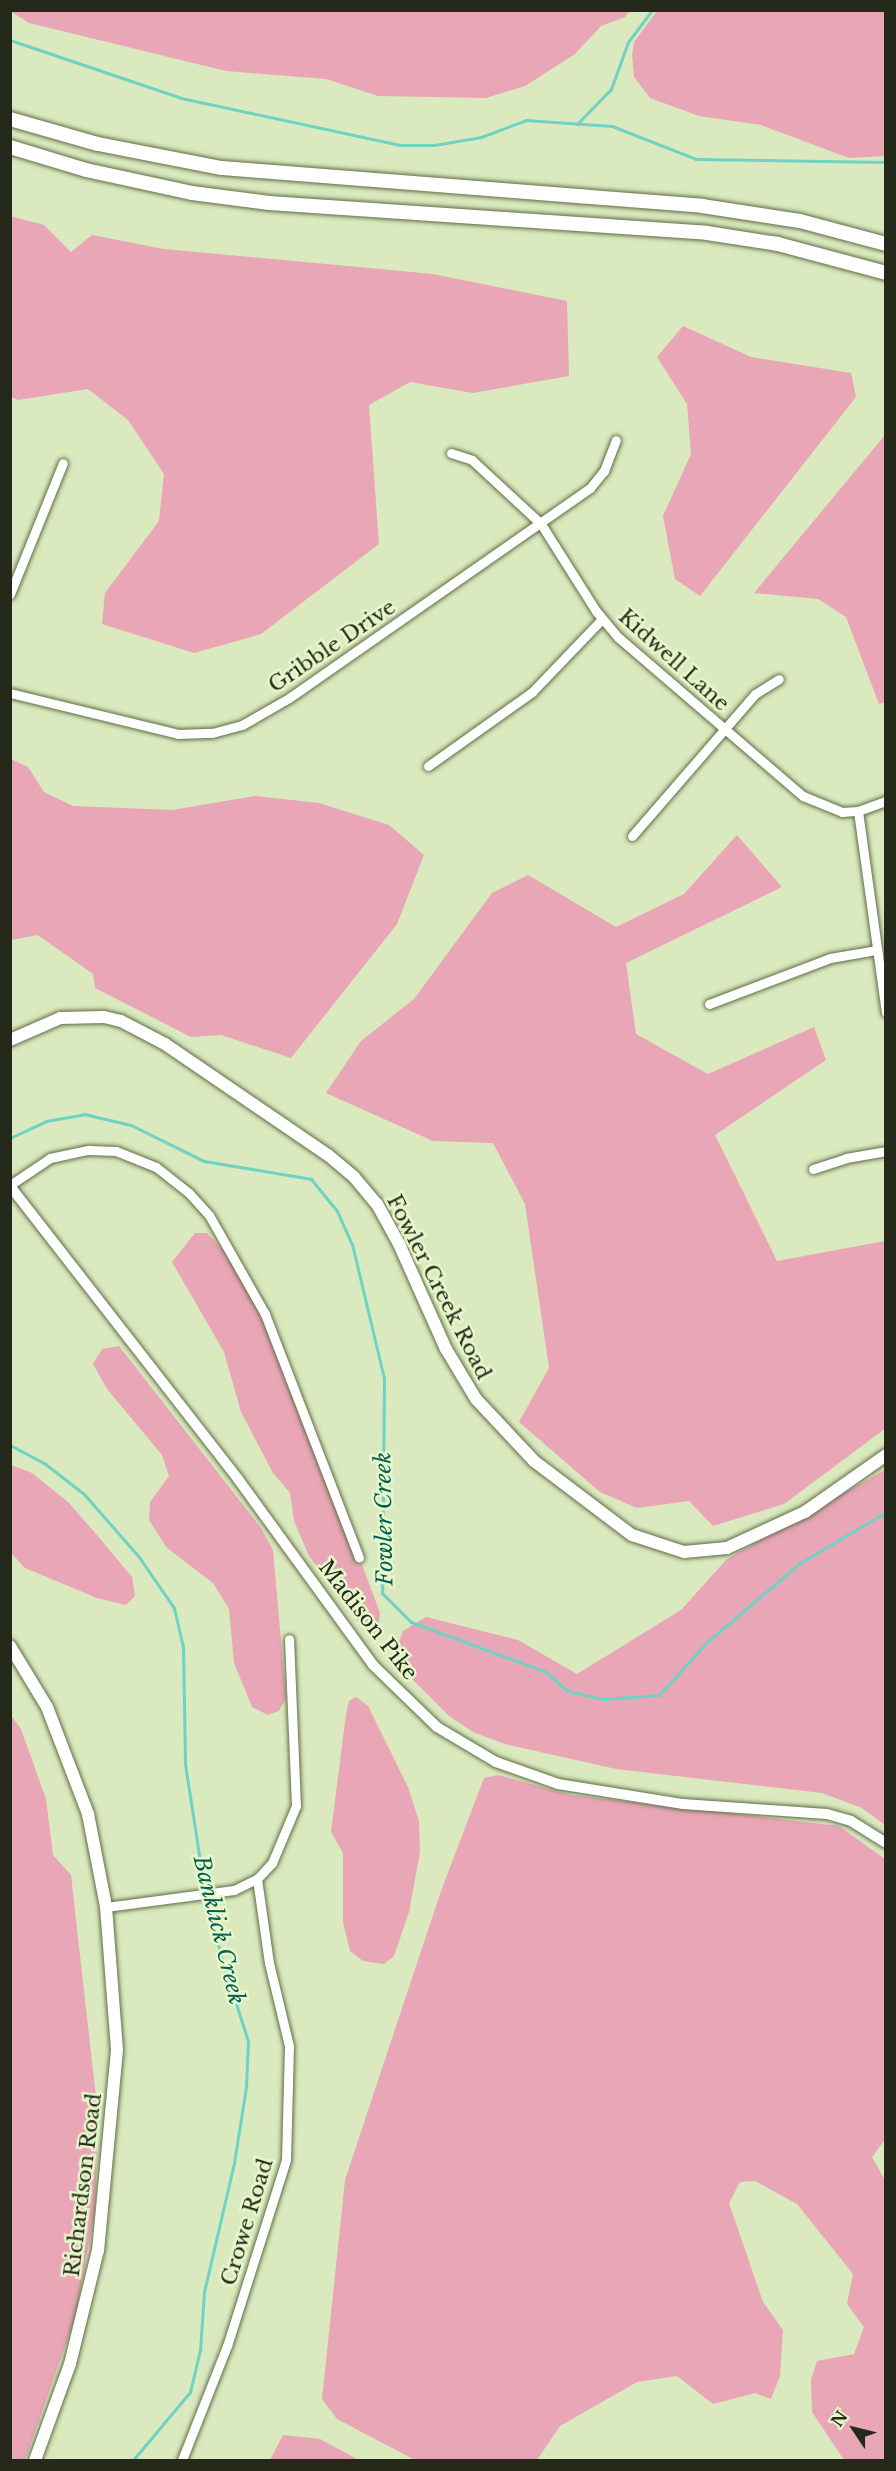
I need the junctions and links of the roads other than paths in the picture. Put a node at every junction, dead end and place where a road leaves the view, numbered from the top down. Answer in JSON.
{"nodes":[{"id":1,"x":12,"y":123,"type":"edge"},
{"id":2,"x":10,"y":147,"type":"edge"},
{"id":3,"x":885,"y":244,"type":"edge"},
{"id":4,"x":885,"y":273,"type":"edge"},
{"id":5,"x":616,"y":440,"type":"dead end"},
{"id":6,"x":451,"y":453,"type":"dead end"},
{"id":7,"x":63,"y":463,"type":"dead end"},
{"id":8,"x":541,"y":524,"type":"junction"},
{"id":9,"x":10,"y":594,"type":"edge"},
{"id":10,"x":602,"y":619,"type":"junction"},
{"id":11,"x":779,"y":679,"type":"dead end"},
{"id":12,"x":10,"y":693,"type":"edge"},
{"id":13,"x":724,"y":730,"type":"junction"},
{"id":14,"x":428,"y":766,"type":"dead end"},
{"id":15,"x":885,"y":801,"type":"edge"},
{"id":16,"x":858,"y":811,"type":"junction"},
{"id":17,"x":632,"y":836,"type":"dead end"},
{"id":18,"x":877,"y":950,"type":"junction"},
{"id":19,"x":709,"y":1004,"type":"dead end"},
{"id":20,"x":885,"y":1012,"type":"edge"},
{"id":21,"x":10,"y":1040,"type":"edge"},
{"id":22,"x":885,"y":1151,"type":"edge"},
{"id":23,"x":813,"y":1169,"type":"dead end"},
{"id":24,"x":10,"y":1185,"type":"edge"},
{"id":25,"x":885,"y":1455,"type":"edge"},
{"id":26,"x":359,"y":1558,"type":"dead end"},
{"id":27,"x":289,"y":1639,"type":"dead end"},
{"id":28,"x":10,"y":1646,"type":"edge"},
{"id":29,"x":885,"y":1843,"type":"edge"},
{"id":30,"x":257,"y":1879,"type":"junction"},
{"id":31,"x":106,"y":1907,"type":"junction"},
{"id":32,"x":35,"y":2460,"type":"edge"},
{"id":33,"x":182,"y":2460,"type":"edge"}],
"edges":[{"from":1,"to":3,"type":"main road"},
{"from":2,"to":4,"type":"main road"},
{"from":5,"to":8,"type":"street","name":"Gribble Drive"},
{"from":6,"to":8,"type":"street","name":"Kidwell Lane"},
{"from":7,"to":9,"type":"street"},
{"from":8,"to":10,"type":"street","name":"Kidwell Lane"},
{"from":8,"to":12,"type":"street","name":"Gribble Drive"},
{"from":10,"to":13,"type":"street","name":"Kidwell Lane"},
{"from":10,"to":14,"type":"street"},
{"from":11,"to":13,"type":"street"},
{"from":13,"to":16,"type":"street","name":"Kidwell Lane"},
{"from":13,"to":17,"type":"street"},
{"from":15,"to":16,"type":"street","name":"Kidwell Lane"},
{"from":16,"to":18,"type":"street"},
{"from":18,"to":19,"type":"street"},
{"from":18,"to":20,"type":"street"},
{"from":21,"to":25,"type":"main road","name":"Fowler Creek Road"},
{"from":22,"to":23,"type":"street"},
{"from":24,"to":26,"type":"street"},
{"from":24,"to":29,"type":"street","name":"Madison Pike"},
{"from":27,"to":30,"type":"street"},
{"from":28,"to":31,"type":"main road","name":"Richardson Road"},
{"from":30,"to":31,"type":"street"},
{"from":30,"to":33,"type":"street","name":"Crowe Road"},
{"from":31,"to":32,"type":"main road","name":"Richardson Road"}]}
